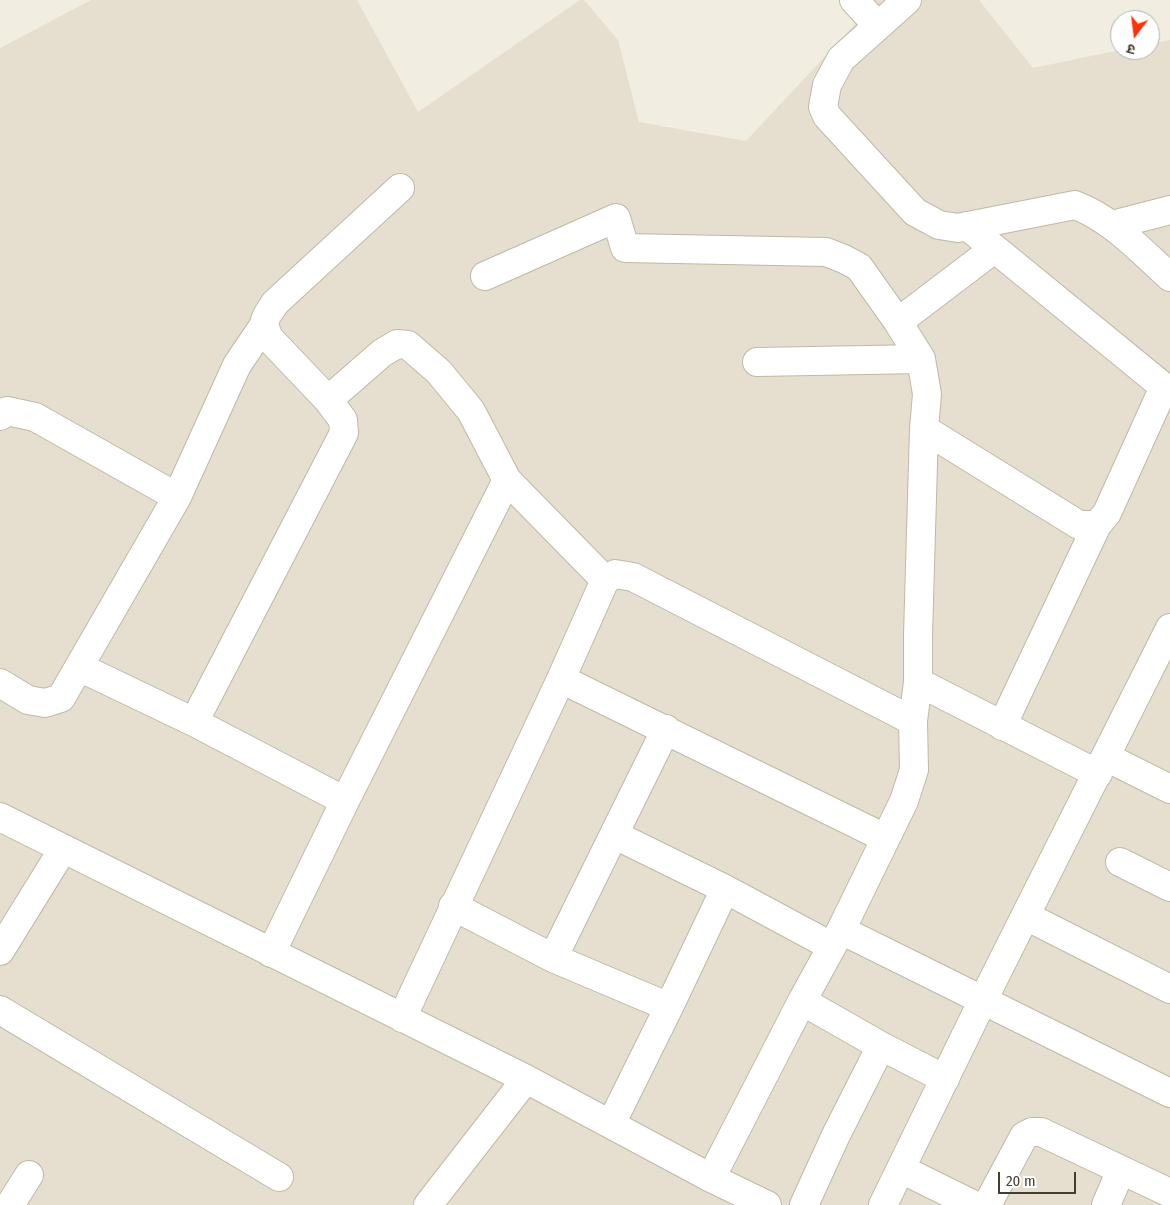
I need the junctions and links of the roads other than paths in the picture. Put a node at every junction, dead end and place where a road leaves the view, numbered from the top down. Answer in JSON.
{"nodes":[{"id":1,"x":854,"y":0,"type":"edge"},
{"id":2,"x":907,"y":0,"type":"edge"},
{"id":3,"x":878,"y":26,"type":"junction"},
{"id":4,"x":400,"y":188,"type":"dead end"},
{"id":5,"x":1170,"y":210,"type":"edge"},
{"id":6,"x":1112,"y":225,"type":"junction"},
{"id":7,"x":967,"y":226,"type":"junction"},
{"id":8,"x":994,"y":249,"type":"junction"},
{"id":9,"x":485,"y":276,"type":"dead end"},
{"id":10,"x":1170,"y":277,"type":"edge"},
{"id":11,"x":898,"y":322,"type":"junction"},
{"id":12,"x":264,"y":325,"type":"junction"},
{"id":13,"x":921,"y":359,"type":"junction"},
{"id":14,"x":757,"y":362,"type":"dead end"},
{"id":15,"x":1167,"y":389,"type":"edge"},
{"id":16,"x":328,"y":400,"type":"junction"},
{"id":17,"x":2,"y":405,"type":"edge"},
{"id":18,"x":924,"y":429,"type":"junction"},
{"id":19,"x":507,"y":480,"type":"junction"},
{"id":20,"x":177,"y":497,"type":"junction"},
{"id":21,"x":1097,"y":525,"type":"junction"},
{"id":22,"x":605,"y":580,"type":"junction"},
{"id":23,"x":1170,"y":628,"type":"edge"},
{"id":24,"x":79,"y":667,"type":"junction"},
{"id":25,"x":1160,"y":672,"type":"edge"},
{"id":26,"x":561,"y":679,"type":"junction"},
{"id":27,"x":918,"y":682,"type":"junction"},
{"id":28,"x":0,"y":683,"type":"edge"},
{"id":29,"x":913,"y":721,"type":"junction"},
{"id":30,"x":194,"y":722,"type":"junction"},
{"id":31,"x":1002,"y":726,"type":"junction"},
{"id":32,"x":666,"y":729,"type":"junction"},
{"id":33,"x":1102,"y":766,"type":"junction"},
{"id":34,"x":1170,"y":789,"type":"edge"},
{"id":35,"x":344,"y":801,"type":"junction"},
{"id":36,"x":0,"y":817,"type":"edge"},
{"id":37,"x":615,"y":835,"type":"junction"},
{"id":38,"x":885,"y":838,"type":"junction"},
{"id":39,"x":63,"y":848,"type":"junction"},
{"id":40,"x":1120,"y":862,"type":"dead end"},
{"id":41,"x":1170,"y":887,"type":"edge"},
{"id":42,"x":725,"y":889,"type":"junction"},
{"id":43,"x":453,"y":906,"type":"junction"},
{"id":44,"x":1026,"y":916,"type":"junction"},
{"id":45,"x":836,"y":938,"type":"junction"},
{"id":46,"x":0,"y":951,"type":"edge"},
{"id":47,"x":271,"y":953,"type":"junction"},
{"id":48,"x":553,"y":958,"type":"junction"},
{"id":49,"x":1170,"y":989,"type":"edge"},
{"id":50,"x":983,"y":1000,"type":"junction"},
{"id":51,"x":802,"y":1001,"type":"junction"},
{"id":52,"x":669,"y":1007,"type":"junction"},
{"id":53,"x":0,"y":1010,"type":"edge"},
{"id":54,"x":402,"y":1018,"type":"junction"},
{"id":55,"x":881,"y":1046,"type":"junction"},
{"id":56,"x":526,"y":1079,"type":"junction"},
{"id":57,"x":945,"y":1079,"type":"junction"},
{"id":58,"x":1166,"y":1082,"type":"edge"},
{"id":59,"x":611,"y":1124,"type":"junction"},
{"id":60,"x":901,"y":1169,"type":"junction"},
{"id":61,"x":1121,"y":1170,"type":"junction"},
{"id":62,"x":29,"y":1175,"type":"dead end"},
{"id":63,"x":279,"y":1177,"type":"dead end"},
{"id":64,"x":711,"y":1178,"type":"junction"},
{"id":65,"x":1170,"y":1193,"type":"edge"},
{"id":66,"x":10,"y":1205,"type":"edge"},
{"id":67,"x":428,"y":1205,"type":"edge"},
{"id":68,"x":767,"y":1205,"type":"edge"},
{"id":69,"x":804,"y":1205,"type":"edge"},
{"id":70,"x":883,"y":1205,"type":"edge"},
{"id":71,"x":974,"y":1205,"type":"edge"},
{"id":72,"x":987,"y":1205,"type":"edge"},
{"id":73,"x":1106,"y":1205,"type":"edge"}],
"edges":[{"from":1,"to":3,"type":"street"},
{"from":2,"to":3,"type":"street"},
{"from":3,"to":7,"type":"street"},
{"from":4,"to":12,"type":"street"},
{"from":5,"to":6,"type":"street"},
{"from":6,"to":7,"type":"street"},
{"from":6,"to":10,"type":"street"},
{"from":7,"to":8,"type":"street"},
{"from":8,"to":11,"type":"street"},
{"from":8,"to":15,"type":"street"},
{"from":9,"to":11,"type":"street"},
{"from":11,"to":13,"type":"street"},
{"from":12,"to":16,"type":"street"},
{"from":12,"to":20,"type":"street"},
{"from":13,"to":14,"type":"street"},
{"from":13,"to":18,"type":"street"},
{"from":15,"to":21,"type":"street"},
{"from":16,"to":19,"type":"street"},
{"from":16,"to":30,"type":"street"},
{"from":17,"to":20,"type":"street"},
{"from":18,"to":21,"type":"street"},
{"from":18,"to":27,"type":"street"},
{"from":19,"to":22,"type":"street"},
{"from":19,"to":35,"type":"street"},
{"from":20,"to":24,"type":"street"},
{"from":21,"to":31,"type":"street"},
{"from":22,"to":26,"type":"street"},
{"from":22,"to":29,"type":"street"},
{"from":23,"to":25,"type":"street"},
{"from":24,"to":28,"type":"street"},
{"from":24,"to":30,"type":"street"},
{"from":25,"to":33,"type":"street"},
{"from":26,"to":32,"type":"street"},
{"from":26,"to":43,"type":"street"},
{"from":27,"to":29,"type":"street"},
{"from":27,"to":31,"type":"street"},
{"from":29,"to":38,"type":"street"},
{"from":30,"to":35,"type":"street"},
{"from":31,"to":33,"type":"street"},
{"from":32,"to":37,"type":"street"},
{"from":32,"to":38,"type":"street"},
{"from":33,"to":34,"type":"street"},
{"from":33,"to":44,"type":"street"},
{"from":35,"to":47,"type":"street"},
{"from":36,"to":39,"type":"street"},
{"from":37,"to":42,"type":"street"},
{"from":37,"to":48,"type":"street"},
{"from":38,"to":45,"type":"street"},
{"from":39,"to":46,"type":"street"},
{"from":39,"to":47,"type":"street"},
{"from":40,"to":41,"type":"street"},
{"from":42,"to":45,"type":"street"},
{"from":42,"to":52,"type":"street"},
{"from":43,"to":48,"type":"street"},
{"from":43,"to":54,"type":"street"},
{"from":44,"to":49,"type":"street"},
{"from":44,"to":50,"type":"street"},
{"from":45,"to":50,"type":"street"},
{"from":45,"to":51,"type":"street"},
{"from":47,"to":54,"type":"street"},
{"from":48,"to":52,"type":"street"},
{"from":50,"to":57,"type":"street"},
{"from":50,"to":58,"type":"street"},
{"from":51,"to":55,"type":"street"},
{"from":51,"to":64,"type":"street"},
{"from":52,"to":59,"type":"street"},
{"from":53,"to":63,"type":"street"},
{"from":54,"to":56,"type":"street"},
{"from":55,"to":57,"type":"street"},
{"from":55,"to":69,"type":"street"},
{"from":56,"to":59,"type":"street"},
{"from":56,"to":67,"type":"street"},
{"from":57,"to":60,"type":"street"},
{"from":59,"to":64,"type":"street"},
{"from":60,"to":70,"type":"street"},
{"from":60,"to":71,"type":"street"},
{"from":61,"to":65,"type":"street"},
{"from":61,"to":72,"type":"street"},
{"from":61,"to":73,"type":"street"},
{"from":62,"to":66,"type":"street"},
{"from":64,"to":68,"type":"street"}]}
